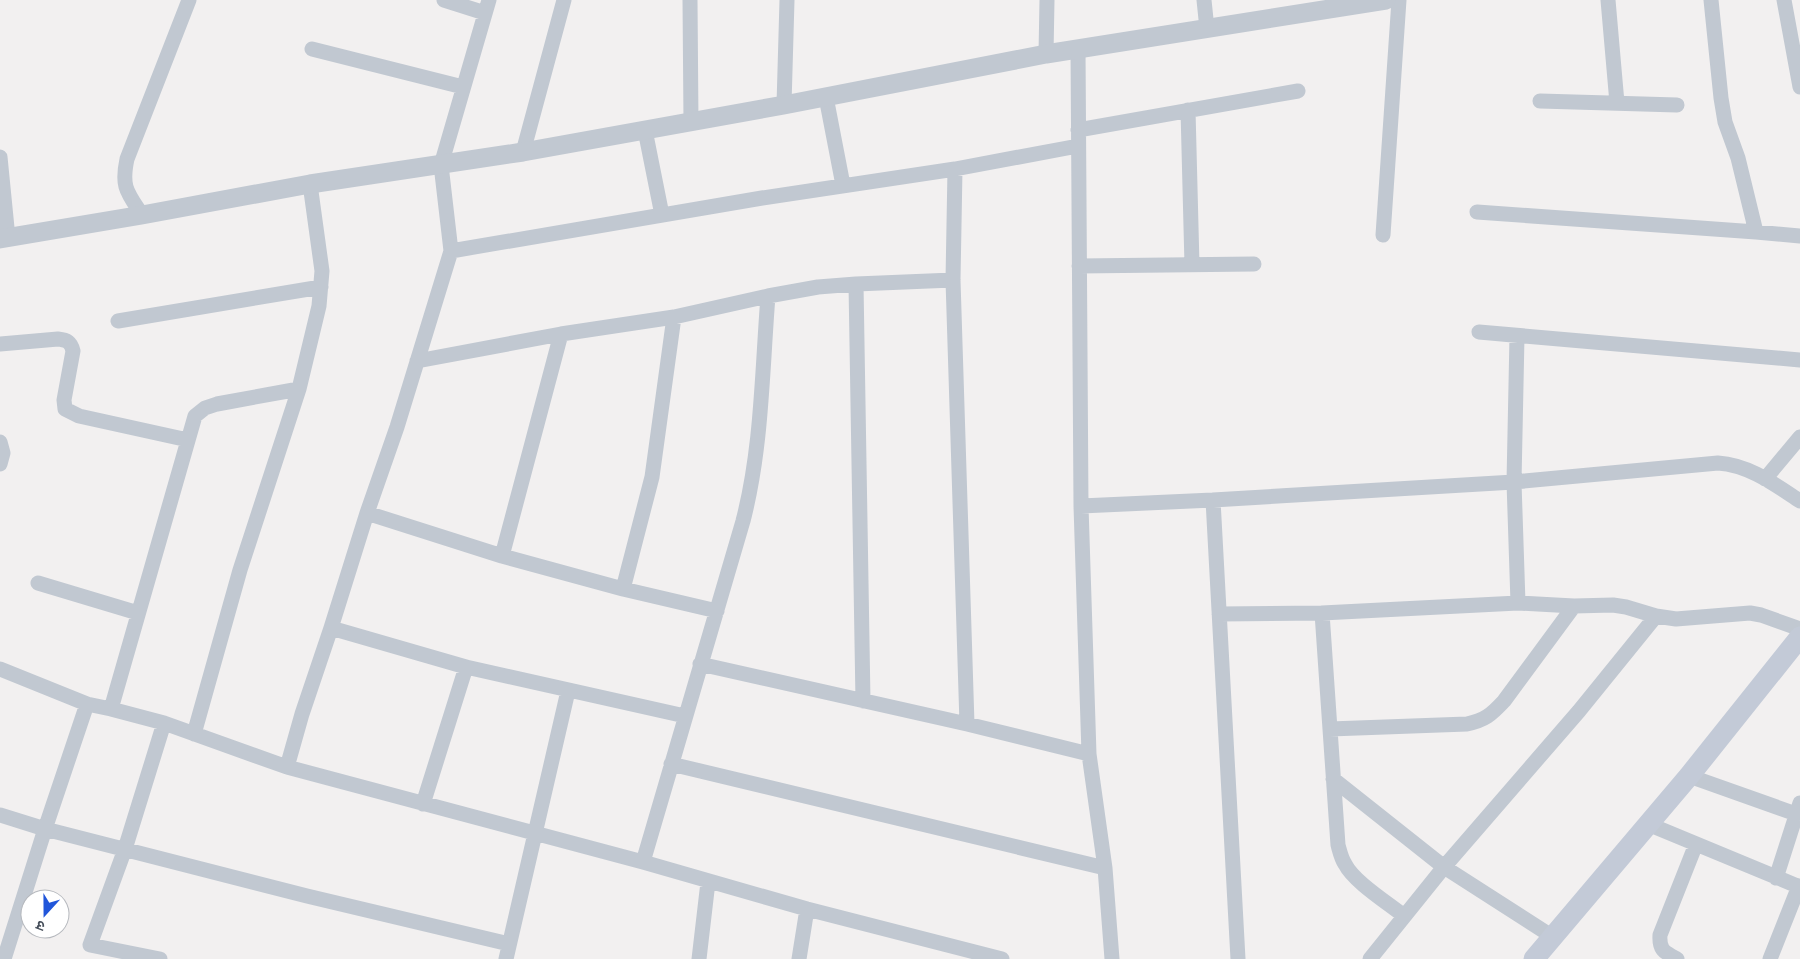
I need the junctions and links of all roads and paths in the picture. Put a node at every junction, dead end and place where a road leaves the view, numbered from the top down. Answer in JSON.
{"nodes":[{"id":1,"x":189,"y":0,"type":"edge"},
{"id":2,"x":444,"y":0,"type":"edge"},
{"id":3,"x":564,"y":0,"type":"edge"},
{"id":4,"x":690,"y":0,"type":"edge"},
{"id":5,"x":787,"y":0,"type":"edge"},
{"id":6,"x":1047,"y":0,"type":"edge"},
{"id":7,"x":1204,"y":0,"type":"edge"},
{"id":8,"x":1386,"y":0,"type":"edge"},
{"id":9,"x":1398,"y":0,"type":"edge"},
{"id":10,"x":1608,"y":0,"type":"edge"},
{"id":11,"x":1711,"y":0,"type":"edge"},
{"id":12,"x":1784,"y":0,"type":"edge"},
{"id":13,"x":487,"y":7,"type":"edge"},
{"id":14,"x":1207,"y":29,"type":"junction"},
{"id":15,"x":312,"y":49,"type":"dead end"},
{"id":16,"x":1078,"y":49,"type":"junction"},
{"id":17,"x":1046,"y":54,"type":"junction"},
{"id":18,"x":462,"y":87,"type":"junction"},
{"id":19,"x":1800,"y":87,"type":"edge"},
{"id":20,"x":1298,"y":91,"type":"dead end"},
{"id":21,"x":826,"y":97,"type":"junction"},
{"id":22,"x":1540,"y":101,"type":"dead end"},
{"id":23,"x":1617,"y":103,"type":"junction"},
{"id":24,"x":1677,"y":105,"type":"dead end"},
{"id":25,"x":784,"y":106,"type":"junction"},
{"id":26,"x":1188,"y":110,"type":"junction"},
{"id":27,"x":691,"y":122,"type":"junction"},
{"id":28,"x":645,"y":130,"type":"junction"},
{"id":29,"x":1078,"y":130,"type":"junction"},
{"id":30,"x":1078,"y":146,"type":"junction"},
{"id":31,"x":523,"y":152,"type":"junction"},
{"id":32,"x":0,"y":157,"type":"edge"},
{"id":33,"x":441,"y":165,"type":"junction"},
{"id":34,"x":954,"y":169,"type":"junction"},
{"id":35,"x":310,"y":184,"type":"junction"},
{"id":36,"x":843,"y":186,"type":"junction"},
{"id":37,"x":1477,"y":212,"type":"dead end"},
{"id":38,"x":142,"y":215,"type":"junction"},
{"id":39,"x":662,"y":215,"type":"junction"},
{"id":40,"x":1756,"y":232,"type":"junction"},
{"id":41,"x":1383,"y":235,"type":"dead end"},
{"id":42,"x":1800,"y":236,"type":"edge"},
{"id":43,"x":4,"y":238,"type":"edge"},
{"id":44,"x":451,"y":251,"type":"junction"},
{"id":45,"x":1254,"y":264,"type":"dead end"},
{"id":46,"x":1192,"y":265,"type":"junction"},
{"id":47,"x":1079,"y":266,"type":"junction"},
{"id":48,"x":953,"y":280,"type":"junction"},
{"id":49,"x":856,"y":284,"type":"junction"},
{"id":50,"x":321,"y":287,"type":"junction"},
{"id":51,"x":768,"y":296,"type":"junction"},
{"id":52,"x":674,"y":317,"type":"junction"},
{"id":53,"x":118,"y":321,"type":"dead end"},
{"id":54,"x":1479,"y":332,"type":"dead end"},
{"id":55,"x":561,"y":334,"type":"junction"},
{"id":56,"x":1517,"y":336,"type":"junction"},
{"id":57,"x":0,"y":344,"type":"edge"},
{"id":58,"x":1800,"y":360,"type":"edge"},
{"id":59,"x":417,"y":361,"type":"junction"},
{"id":60,"x":299,"y":389,"type":"junction"},
{"id":61,"x":1800,"y":437,"type":"edge"},
{"id":62,"x":188,"y":440,"type":"junction"},
{"id":63,"x":0,"y":442,"type":"edge"},
{"id":64,"x":0,"y":464,"type":"edge"},
{"id":65,"x":1766,"y":479,"type":"junction"},
{"id":66,"x":1514,"y":482,"type":"junction"},
{"id":67,"x":1213,"y":500,"type":"junction"},
{"id":68,"x":1800,"y":501,"type":"edge"},
{"id":69,"x":1081,"y":506,"type":"junction"},
{"id":70,"x":367,"y":514,"type":"junction"},
{"id":71,"x":502,"y":556,"type":"junction"},
{"id":72,"x":38,"y":583,"type":"dead end"},
{"id":73,"x":623,"y":589,"type":"junction"},
{"id":74,"x":1518,"y":603,"type":"junction"},
{"id":75,"x":1574,"y":606,"type":"junction"},
{"id":76,"x":717,"y":611,"type":"junction"},
{"id":77,"x":1322,"y":612,"type":"junction"},
{"id":78,"x":138,"y":613,"type":"junction"},
{"id":79,"x":1219,"y":614,"type":"junction"},
{"id":80,"x":1656,"y":616,"type":"junction"},
{"id":81,"x":332,"y":628,"type":"junction"},
{"id":82,"x":1800,"y":629,"type":"edge"},
{"id":83,"x":1800,"y":637,"type":"edge"},
{"id":84,"x":700,"y":664,"type":"junction"},
{"id":85,"x":466,"y":667,"type":"junction"},
{"id":86,"x":0,"y":669,"type":"edge"},
{"id":87,"x":568,"y":691,"type":"junction"},
{"id":88,"x":863,"y":701,"type":"junction"},
{"id":89,"x":87,"y":704,"type":"junction"},
{"id":90,"x":110,"y":709,"type":"junction"},
{"id":91,"x":685,"y":716,"type":"junction"},
{"id":92,"x":164,"y":723,"type":"junction"},
{"id":93,"x":968,"y":724,"type":"junction"},
{"id":94,"x":1330,"y":729,"type":"junction"},
{"id":95,"x":194,"y":734,"type":"junction"},
{"id":96,"x":1089,"y":754,"type":"junction"},
{"id":97,"x":671,"y":764,"type":"junction"},
{"id":98,"x":287,"y":767,"type":"junction"},
{"id":99,"x":1689,"y":776,"type":"junction"},
{"id":100,"x":1333,"y":779,"type":"junction"},
{"id":101,"x":422,"y":804,"type":"junction"},
{"id":102,"x":1798,"y":808,"type":"edge"},
{"id":103,"x":0,"y":815,"type":"edge"},
{"id":104,"x":1648,"y":824,"type":"junction"},
{"id":105,"x":45,"y":829,"type":"junction"},
{"id":106,"x":535,"y":835,"type":"junction"},
{"id":107,"x":1696,"y":844,"type":"junction"},
{"id":108,"x":125,"y":849,"type":"junction"},
{"id":109,"x":643,"y":862,"type":"junction"},
{"id":110,"x":1444,"y":867,"type":"junction"},
{"id":111,"x":1105,"y":868,"type":"junction"},
{"id":112,"x":1776,"y":878,"type":"junction"},
{"id":113,"x":708,"y":882,"type":"junction"},
{"id":114,"x":1799,"y":886,"type":"edge"},
{"id":115,"x":807,"y":909,"type":"junction"},
{"id":116,"x":1404,"y":916,"type":"junction"},
{"id":117,"x":1552,"y":937,"type":"junction"},
{"id":118,"x":509,"y":944,"type":"junction"},
{"id":119,"x":88,"y":952,"type":"edge"},
{"id":120,"x":4,"y":959,"type":"edge"},
{"id":121,"x":160,"y":959,"type":"edge"},
{"id":122,"x":506,"y":959,"type":"edge"},
{"id":123,"x":699,"y":959,"type":"edge"},
{"id":124,"x":799,"y":959,"type":"edge"},
{"id":125,"x":1002,"y":959,"type":"edge"},
{"id":126,"x":1112,"y":959,"type":"edge"},
{"id":127,"x":1238,"y":959,"type":"edge"},
{"id":128,"x":1370,"y":959,"type":"edge"},
{"id":129,"x":1534,"y":959,"type":"edge"},
{"id":130,"x":1677,"y":959,"type":"edge"},
{"id":131,"x":1770,"y":959,"type":"edge"}],
"edges":[{"from":1,"to":38,"type":"street"},
{"from":2,"to":13,"type":"street"},
{"from":3,"to":31,"type":"street"},
{"from":4,"to":27,"type":"street"},
{"from":5,"to":25,"type":"street"},
{"from":6,"to":17,"type":"street"},
{"from":7,"to":14,"type":"street"},
{"from":8,"to":14,"type":"street"},
{"from":9,"to":41,"type":"street"},
{"from":10,"to":23,"type":"street"},
{"from":11,"to":40,"type":"street"},
{"from":12,"to":19,"type":"street"},
{"from":13,"to":18,"type":"street"},
{"from":14,"to":16,"type":"street"},
{"from":15,"to":18,"type":"street"},
{"from":16,"to":17,"type":"street"},
{"from":16,"to":29,"type":"street"},
{"from":17,"to":21,"type":"street"},
{"from":18,"to":33,"type":"street"},
{"from":20,"to":26,"type":"street"},
{"from":21,"to":25,"type":"street"},
{"from":21,"to":36,"type":"street"},
{"from":22,"to":23,"type":"street"},
{"from":23,"to":24,"type":"street"},
{"from":25,"to":27,"type":"street"},
{"from":26,"to":29,"type":"street"},
{"from":26,"to":46,"type":"street"},
{"from":27,"to":28,"type":"street"},
{"from":28,"to":31,"type":"street"},
{"from":28,"to":39,"type":"street"},
{"from":29,"to":30,"type":"street"},
{"from":30,"to":34,"type":"street"},
{"from":30,"to":47,"type":"street"},
{"from":31,"to":33,"type":"street"},
{"from":32,"to":43,"type":"street"},
{"from":33,"to":35,"type":"street"},
{"from":33,"to":44,"type":"street"},
{"from":34,"to":36,"type":"street"},
{"from":34,"to":48,"type":"street"},
{"from":35,"to":38,"type":"street"},
{"from":35,"to":50,"type":"street"},
{"from":36,"to":39,"type":"street"},
{"from":37,"to":40,"type":"street"},
{"from":38,"to":43,"type":"street"},
{"from":39,"to":44,"type":"street"},
{"from":40,"to":42,"type":"street"},
{"from":44,"to":59,"type":"street"},
{"from":45,"to":46,"type":"street"},
{"from":46,"to":47,"type":"street"},
{"from":47,"to":69,"type":"street"},
{"from":48,"to":49,"type":"street"},
{"from":48,"to":93,"type":"street"},
{"from":49,"to":51,"type":"street"},
{"from":49,"to":88,"type":"street"},
{"from":50,"to":53,"type":"street"},
{"from":50,"to":60,"type":"street"},
{"from":51,"to":52,"type":"street"},
{"from":51,"to":76,"type":"street"},
{"from":52,"to":55,"type":"street"},
{"from":52,"to":73,"type":"street"},
{"from":54,"to":56,"type":"street"},
{"from":55,"to":59,"type":"street"},
{"from":55,"to":71,"type":"street"},
{"from":56,"to":58,"type":"street"},
{"from":56,"to":66,"type":"street"},
{"from":57,"to":62,"type":"street"},
{"from":59,"to":70,"type":"street"},
{"from":60,"to":62,"type":"street"},
{"from":60,"to":95,"type":"street"},
{"from":61,"to":65,"type":"street"},
{"from":62,"to":78,"type":"street"},
{"from":63,"to":64,"type":"street"},
{"from":65,"to":66,"type":"street"},
{"from":65,"to":68,"type":"street"},
{"from":66,"to":67,"type":"street"},
{"from":66,"to":74,"type":"street"},
{"from":67,"to":69,"type":"street"},
{"from":67,"to":79,"type":"street"},
{"from":69,"to":96,"type":"street"},
{"from":70,"to":71,"type":"street"},
{"from":70,"to":81,"type":"street"},
{"from":71,"to":73,"type":"street"},
{"from":72,"to":78,"type":"street"},
{"from":73,"to":76,"type":"street"},
{"from":74,"to":75,"type":"street"},
{"from":74,"to":77,"type":"street"},
{"from":75,"to":80,"type":"street"},
{"from":75,"to":94,"type":"street"},
{"from":76,"to":84,"type":"street"},
{"from":77,"to":79,"type":"street"},
{"from":77,"to":94,"type":"street"},
{"from":78,"to":90,"type":"street"},
{"from":79,"to":127,"type":"street"},
{"from":80,"to":82,"type":"street"},
{"from":80,"to":110,"type":"street"},
{"from":81,"to":85,"type":"street"},
{"from":81,"to":98,"type":"street"},
{"from":83,"to":99,"type":"main road"},
{"from":84,"to":88,"type":"street"},
{"from":84,"to":91,"type":"street"},
{"from":85,"to":87,"type":"street"},
{"from":85,"to":101,"type":"street"},
{"from":86,"to":89,"type":"street"},
{"from":87,"to":91,"type":"street"},
{"from":87,"to":106,"type":"street"},
{"from":88,"to":93,"type":"street"},
{"from":89,"to":90,"type":"street"},
{"from":89,"to":105,"type":"street"},
{"from":90,"to":92,"type":"street"},
{"from":91,"to":97,"type":"street"},
{"from":92,"to":95,"type":"street"},
{"from":92,"to":108,"type":"street"},
{"from":93,"to":96,"type":"street"},
{"from":94,"to":100,"type":"street"},
{"from":95,"to":98,"type":"street"},
{"from":96,"to":111,"type":"street"},
{"from":97,"to":109,"type":"street"},
{"from":97,"to":111,"type":"street"},
{"from":98,"to":101,"type":"street"},
{"from":99,"to":102,"type":"street"},
{"from":99,"to":104,"type":"main road"},
{"from":100,"to":110,"type":"street"},
{"from":100,"to":116,"type":"street"},
{"from":101,"to":106,"type":"street"},
{"from":102,"to":112,"type":"street"},
{"from":103,"to":105,"type":"street"},
{"from":104,"to":107,"type":"street"},
{"from":104,"to":117,"type":"main road"},
{"from":105,"to":108,"type":"street"},
{"from":105,"to":120,"type":"street"},
{"from":106,"to":109,"type":"street"},
{"from":106,"to":118,"type":"street"},
{"from":107,"to":112,"type":"street"},
{"from":107,"to":130,"type":"street"},
{"from":108,"to":118,"type":"street"},
{"from":108,"to":119,"type":"street"},
{"from":109,"to":113,"type":"street"},
{"from":110,"to":116,"type":"street"},
{"from":110,"to":117,"type":"street"},
{"from":111,"to":126,"type":"street"},
{"from":112,"to":114,"type":"street"},
{"from":113,"to":115,"type":"street"},
{"from":113,"to":123,"type":"street"},
{"from":114,"to":131,"type":"street"},
{"from":115,"to":124,"type":"street"},
{"from":115,"to":125,"type":"street"},
{"from":116,"to":128,"type":"street"},
{"from":117,"to":129,"type":"main road"},
{"from":118,"to":122,"type":"street"},
{"from":119,"to":121,"type":"street"}]}
